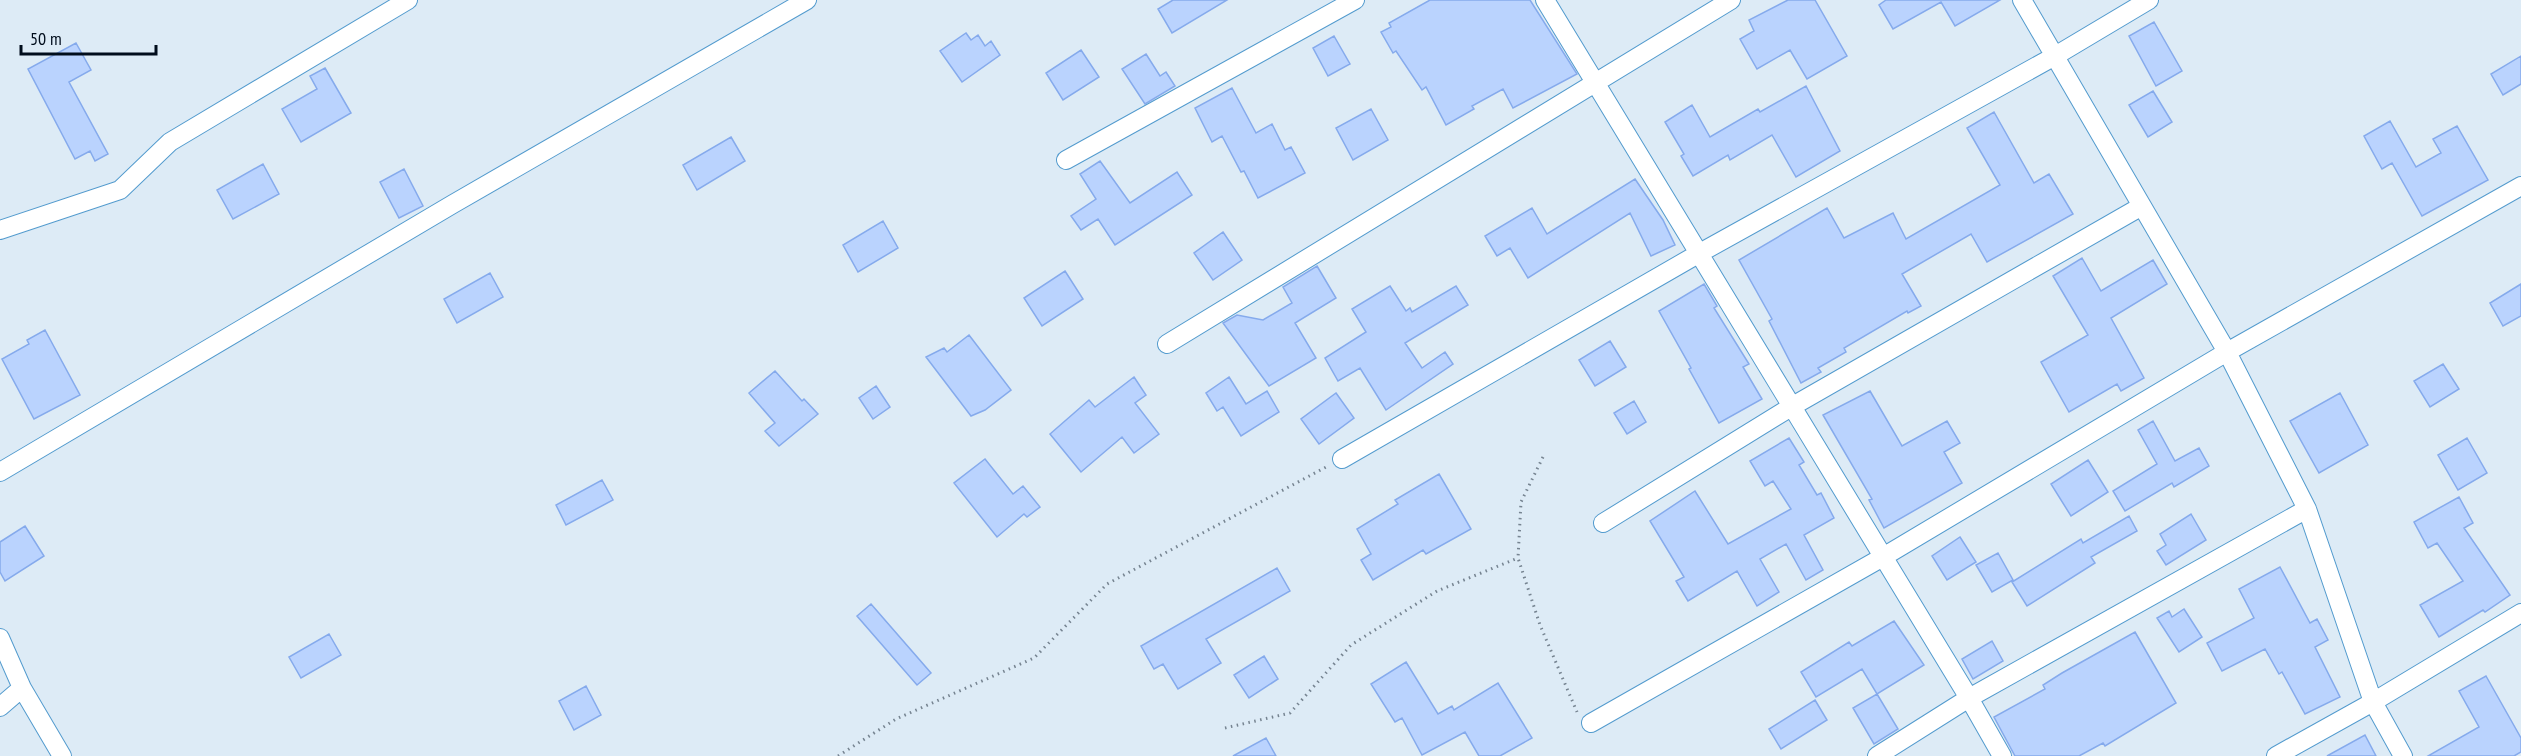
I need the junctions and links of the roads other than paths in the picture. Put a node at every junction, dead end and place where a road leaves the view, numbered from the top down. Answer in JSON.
{"nodes":[{"id":1,"x":408,"y":0,"type":"edge"},
{"id":2,"x":807,"y":0,"type":"edge"},
{"id":3,"x":1355,"y":0,"type":"edge"},
{"id":4,"x":1545,"y":0,"type":"edge"},
{"id":5,"x":1731,"y":0,"type":"edge"},
{"id":6,"x":2022,"y":0,"type":"edge"},
{"id":7,"x":2149,"y":0,"type":"edge"},
{"id":8,"x":2055,"y":56,"type":"junction"},
{"id":9,"x":1594,"y":83,"type":"junction"},
{"id":10,"x":1066,"y":160,"type":"dead end"},
{"id":11,"x":2521,"y":186,"type":"edge"},
{"id":12,"x":2142,"y":206,"type":"junction"},
{"id":13,"x":0,"y":230,"type":"edge"},
{"id":14,"x":1698,"y":254,"type":"junction"},
{"id":15,"x":1167,"y":344,"type":"dead end"},
{"id":16,"x":2227,"y":352,"type":"junction"},
{"id":17,"x":1791,"y":407,"type":"junction"},
{"id":18,"x":1342,"y":459,"type":"road end"},
{"id":19,"x":0,"y":472,"type":"edge"},
{"id":20,"x":2307,"y":509,"type":"junction"},
{"id":21,"x":1603,"y":523,"type":"dead end"},
{"id":22,"x":1883,"y":557,"type":"junction"},
{"id":23,"x":2521,"y":613,"type":"edge"},
{"id":24,"x":0,"y":638,"type":"edge"},
{"id":25,"x":22,"y":688,"type":"junction"},
{"id":26,"x":1969,"y":698,"type":"junction"},
{"id":27,"x":2373,"y":702,"type":"junction"},
{"id":28,"x":0,"y":707,"type":"edge"},
{"id":29,"x":1591,"y":723,"type":"road end"},
{"id":30,"x":62,"y":756,"type":"edge"},
{"id":31,"x":1877,"y":756,"type":"edge"},
{"id":32,"x":2002,"y":756,"type":"edge"},
{"id":33,"x":2276,"y":756,"type":"edge"},
{"id":34,"x":2403,"y":756,"type":"edge"}],
"edges":[{"from":1,"to":13,"type":"street"},
{"from":2,"to":19,"type":"street"},
{"from":3,"to":10,"type":"street"},
{"from":4,"to":9,"type":"street"},
{"from":5,"to":9,"type":"street"},
{"from":6,"to":8,"type":"street"},
{"from":7,"to":8,"type":"street"},
{"from":8,"to":12,"type":"street"},
{"from":8,"to":14,"type":"street"},
{"from":9,"to":14,"type":"street"},
{"from":9,"to":15,"type":"street"},
{"from":11,"to":16,"type":"street"},
{"from":12,"to":16,"type":"street"},
{"from":12,"to":17,"type":"street"},
{"from":14,"to":17,"type":"street"},
{"from":14,"to":18,"type":"street"},
{"from":16,"to":20,"type":"street"},
{"from":16,"to":22,"type":"street"},
{"from":17,"to":21,"type":"street"},
{"from":17,"to":22,"type":"street"},
{"from":20,"to":26,"type":"street"},
{"from":20,"to":27,"type":"street"},
{"from":22,"to":26,"type":"street"},
{"from":22,"to":29,"type":"street"},
{"from":23,"to":27,"type":"street"},
{"from":24,"to":25,"type":"street"},
{"from":25,"to":28,"type":"street"},
{"from":25,"to":30,"type":"street"},
{"from":26,"to":31,"type":"street"},
{"from":26,"to":32,"type":"street"},
{"from":27,"to":33,"type":"street"},
{"from":27,"to":34,"type":"street"}]}
